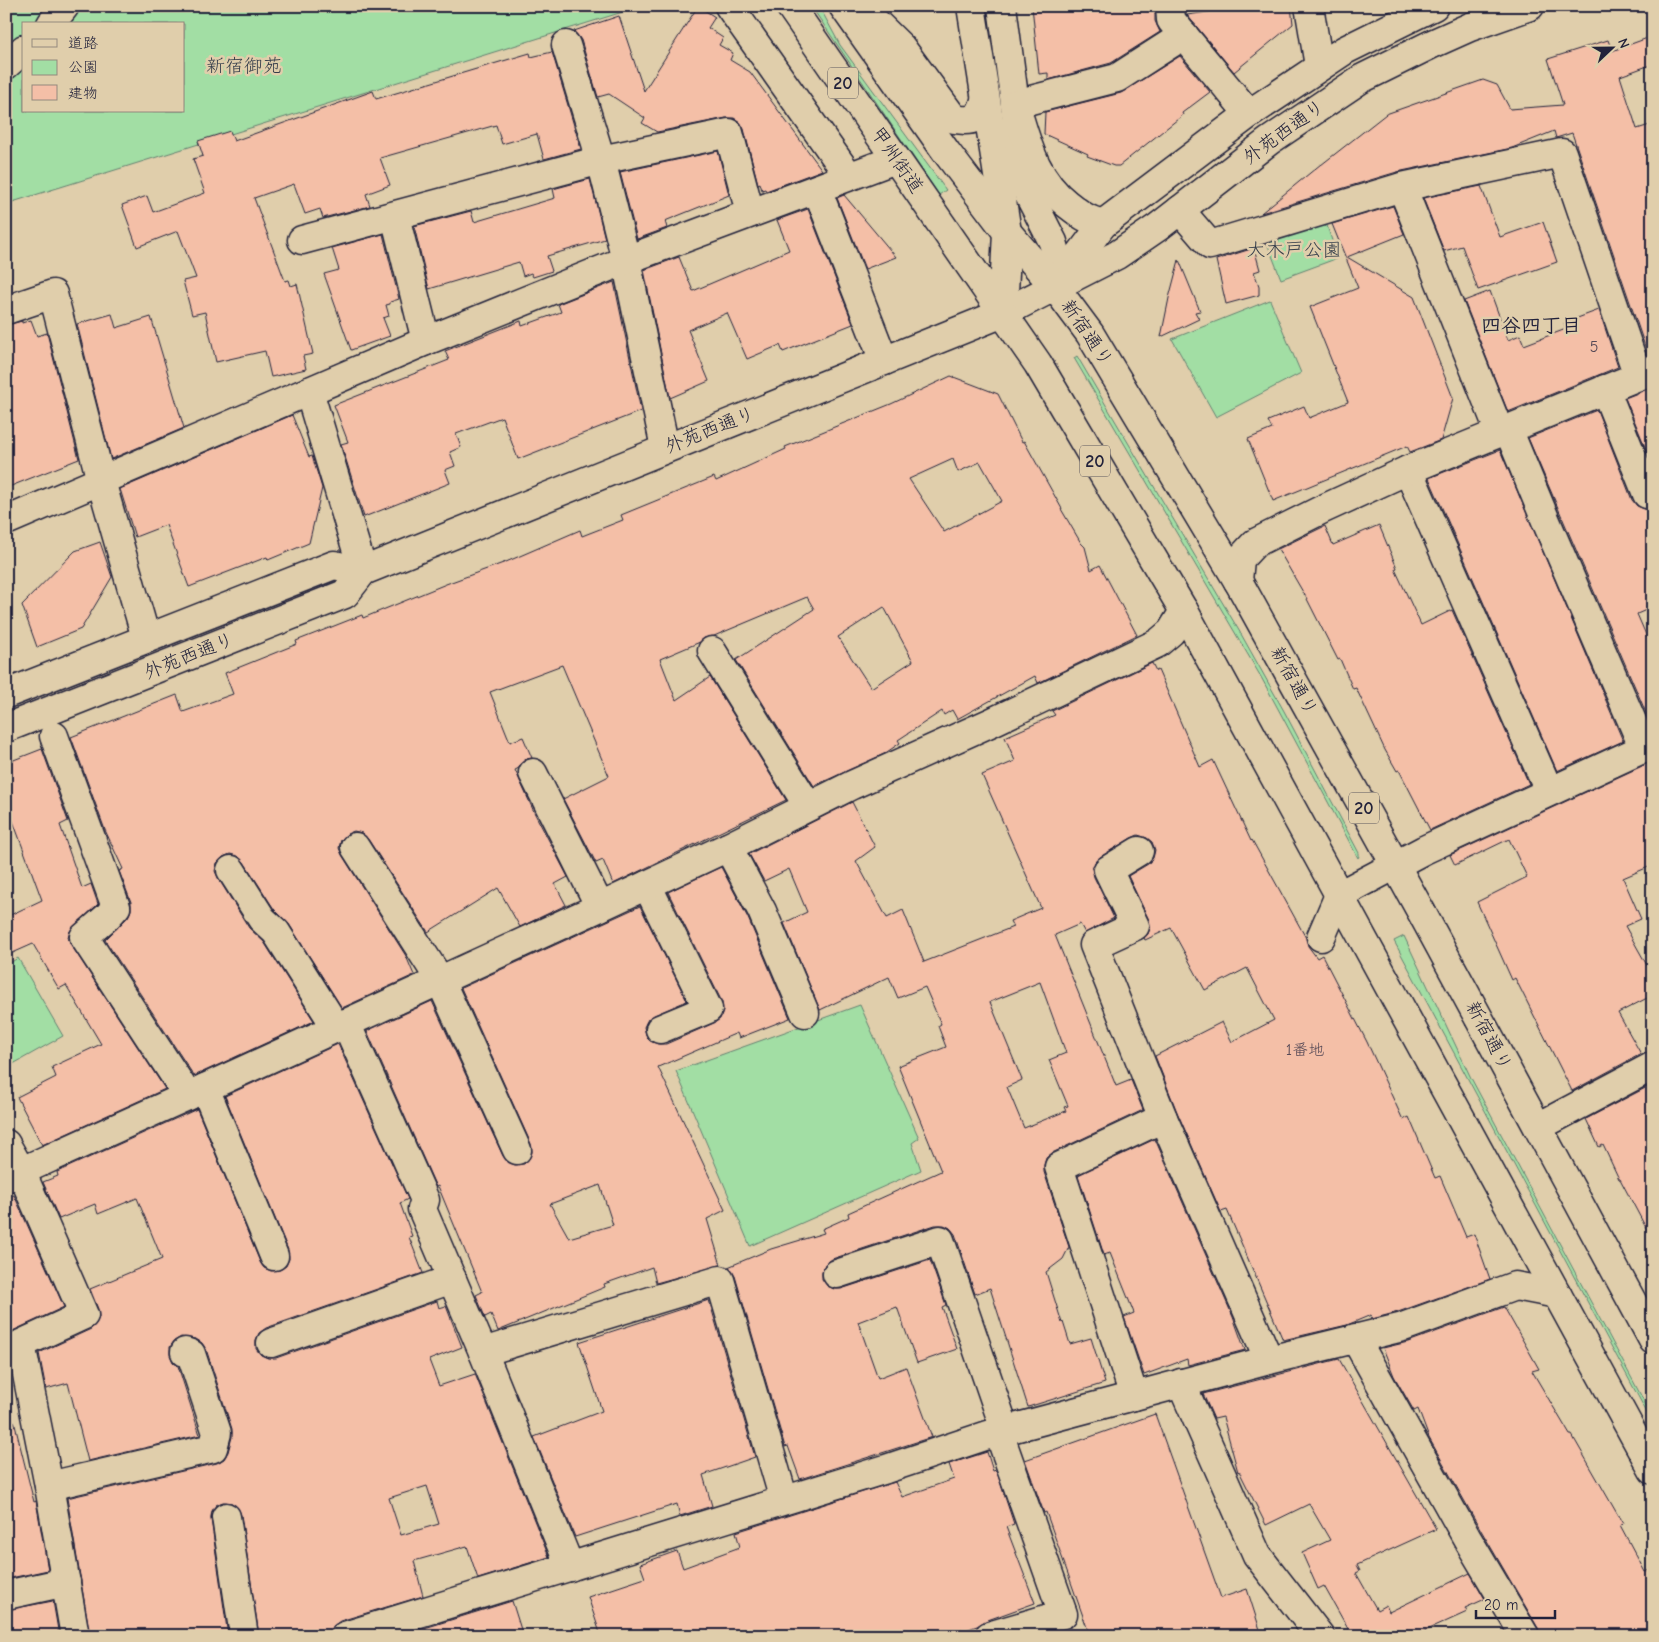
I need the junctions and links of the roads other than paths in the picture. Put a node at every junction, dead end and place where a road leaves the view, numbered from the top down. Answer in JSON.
{"nodes":[{"id":1,"x":65,"y":6,"type":"edge"},
{"id":2,"x":729,"y":6,"type":"edge"},
{"id":3,"x":790,"y":6,"type":"edge"},
{"id":4,"x":843,"y":6,"type":"edge"},
{"id":5,"x":858,"y":6,"type":"edge"},
{"id":6,"x":971,"y":6,"type":"edge"},
{"id":7,"x":1002,"y":6,"type":"edge"},
{"id":8,"x":1170,"y":6,"type":"edge"},
{"id":9,"x":1309,"y":6,"type":"edge"},
{"id":10,"x":1434,"y":6,"type":"edge"},
{"id":11,"x":1530,"y":6,"type":"edge"},
{"id":12,"x":53,"y":22,"type":"edge"},
{"id":13,"x":1184,"y":35,"type":"junction"},
{"id":14,"x":566,"y":45,"type":"dead end"},
{"id":15,"x":22,"y":51,"type":"edge"},
{"id":16,"x":6,"y":66,"type":"edge"},
{"id":17,"x":1318,"y":66,"type":"junction"},
{"id":18,"x":985,"y":101,"type":"junction"},
{"id":19,"x":1015,"y":104,"type":"junction"},
{"id":20,"x":1249,"y":114,"type":"junction"},
{"id":21,"x":896,"y":159,"type":"junction"},
{"id":22,"x":601,"y":160,"type":"junction"},
{"id":23,"x":848,"y":176,"type":"junction"},
{"id":24,"x":1402,"y":187,"type":"junction"},
{"id":25,"x":817,"y":189,"type":"junction"},
{"id":26,"x":1180,"y":210,"type":"junction"},
{"id":27,"x":750,"y":213,"type":"junction"},
{"id":28,"x":395,"y":216,"type":"junction"},
{"id":29,"x":1103,"y":224,"type":"junction"},
{"id":30,"x":1007,"y":232,"type":"junction"},
{"id":31,"x":302,"y":240,"type":"dead end"},
{"id":32,"x":626,"y":260,"type":"junction"},
{"id":33,"x":1055,"y":287,"type":"junction"},
{"id":34,"x":6,"y":310,"type":"edge"},
{"id":35,"x":1003,"y":313,"type":"junction"},
{"id":36,"x":426,"y":341,"type":"junction"},
{"id":37,"x":884,"y":361,"type":"junction"},
{"id":38,"x":1645,"y":373,"type":"edge"},
{"id":39,"x":1605,"y":389,"type":"junction"},
{"id":40,"x":308,"y":391,"type":"junction"},
{"id":41,"x":1504,"y":431,"type":"junction"},
{"id":42,"x":665,"y":448,"type":"junction"},
{"id":43,"x":1408,"y":470,"type":"junction"},
{"id":44,"x":101,"y":481,"type":"junction"},
{"id":45,"x":1653,"y":492,"type":"edge"},
{"id":46,"x":6,"y":521,"type":"edge"},
{"id":47,"x":363,"y":571,"type":"junction"},
{"id":48,"x":1238,"y":581,"type":"junction"},
{"id":49,"x":1184,"y":611,"type":"junction"},
{"id":50,"x":146,"y":638,"type":"junction"},
{"id":51,"x":712,"y":652,"type":"dead end"},
{"id":52,"x":6,"y":694,"type":"edge"},
{"id":53,"x":6,"y":728,"type":"edge"},
{"id":54,"x":54,"y":736,"type":"dead end"},
{"id":55,"x":1648,"y":746,"type":"edge"},
{"id":56,"x":533,"y":773,"type":"dead end"},
{"id":57,"x":1549,"y":791,"type":"junction"},
{"id":58,"x":808,"y":806,"type":"junction"},
{"id":59,"x":355,"y":847,"type":"dead end"},
{"id":60,"x":728,"y":847,"type":"junction"},
{"id":61,"x":1139,"y":851,"type":"dead end"},
{"id":62,"x":1395,"y":865,"type":"junction"},
{"id":63,"x":232,"y":870,"type":"dead end"},
{"id":64,"x":646,"y":885,"type":"junction"},
{"id":65,"x":1339,"y":895,"type":"junction"},
{"id":66,"x":600,"y":907,"type":"junction"},
{"id":67,"x":1321,"y":937,"type":"dead end"},
{"id":68,"x":440,"y":980,"type":"junction"},
{"id":69,"x":805,"y":1013,"type":"dead end"},
{"id":70,"x":341,"y":1025,"type":"junction"},
{"id":71,"x":660,"y":1028,"type":"dead end"},
{"id":72,"x":1653,"y":1066,"type":"edge"},
{"id":73,"x":196,"y":1092,"type":"junction"},
{"id":74,"x":1163,"y":1118,"type":"junction"},
{"id":75,"x":1538,"y":1127,"type":"junction"},
{"id":76,"x":6,"y":1144,"type":"edge"},
{"id":77,"x":517,"y":1150,"type":"dead end"},
{"id":78,"x":14,"y":1174,"type":"edge"},
{"id":79,"x":274,"y":1256,"type":"dead end"},
{"id":80,"x":837,"y":1274,"type":"dead end"},
{"id":81,"x":452,"y":1279,"type":"junction"},
{"id":82,"x":1557,"y":1294,"type":"junction"},
{"id":83,"x":1355,"y":1338,"type":"junction"},
{"id":84,"x":1653,"y":1340,"type":"edge"},
{"id":85,"x":271,"y":1343,"type":"dead end"},
{"id":86,"x":185,"y":1352,"type":"dead end"},
{"id":87,"x":483,"y":1352,"type":"junction"},
{"id":88,"x":1269,"y":1360,"type":"junction"},
{"id":89,"x":1181,"y":1383,"type":"junction"},
{"id":90,"x":1134,"y":1396,"type":"junction"},
{"id":91,"x":999,"y":1433,"type":"junction"},
{"id":92,"x":1653,"y":1470,"type":"edge"},
{"id":93,"x":49,"y":1486,"type":"junction"},
{"id":94,"x":784,"y":1500,"type":"junction"},
{"id":95,"x":226,"y":1517,"type":"dead end"},
{"id":96,"x":570,"y":1566,"type":"junction"},
{"id":97,"x":66,"y":1582,"type":"junction"},
{"id":98,"x":6,"y":1595,"type":"edge"},
{"id":99,"x":75,"y":1636,"type":"edge"},
{"id":100,"x":244,"y":1636,"type":"edge"},
{"id":101,"x":345,"y":1636,"type":"edge"},
{"id":102,"x":989,"y":1636,"type":"edge"},
{"id":103,"x":1320,"y":1636,"type":"edge"},
{"id":104,"x":1525,"y":1636,"type":"edge"}],
"edges":[{"from":1,"to":12,"type":"main road"},
{"from":2,"to":23,"type":"main road"},
{"from":3,"to":21,"type":"main road","name":"甲州街道","number":"20"},
{"from":4,"to":30,"type":"main road","number":"20"},
{"from":5,"to":18,"type":"main road"},
{"from":6,"to":18,"type":"main road"},
{"from":7,"to":19,"type":"main road","name":"新宿通り"},
{"from":8,"to":13,"type":"main road"},
{"from":9,"to":17,"type":"main road"},
{"from":10,"to":17,"type":"main road","name":"外苑西通り"},
{"from":11,"to":26,"type":"main road","name":"外苑西通り"},
{"from":13,"to":19,"type":"main road"},
{"from":13,"to":20,"type":"main road"},
{"from":14,"to":22,"type":"main road"},
{"from":15,"to":16,"type":"main road"},
{"from":17,"to":20,"type":"main road","name":"外苑西通り"},
{"from":18,"to":30,"type":"main road"},
{"from":19,"to":29,"type":"main road"},
{"from":19,"to":33,"type":"main road","name":"新宿通り"},
{"from":20,"to":29,"type":"main road","name":"外苑西通り"},
{"from":21,"to":23,"type":"main road"},
{"from":21,"to":35,"type":"main road","name":"甲州街道","number":"20"},
{"from":22,"to":27,"type":"main road"},
{"from":22,"to":28,"type":"main road"},
{"from":22,"to":32,"type":"main road"},
{"from":23,"to":25,"type":"main road"},
{"from":24,"to":26,"type":"main road"},
{"from":24,"to":38,"type":"main road"},
{"from":24,"to":41,"type":"main road"},
{"from":25,"to":27,"type":"main road"},
{"from":25,"to":37,"type":"main road"},
{"from":26,"to":33,"type":"main road","name":"外苑西通り"},
{"from":27,"to":32,"type":"main road"},
{"from":28,"to":31,"type":"main road"},
{"from":28,"to":36,"type":"main road"},
{"from":29,"to":33,"type":"main road","name":"外苑西通り"},
{"from":30,"to":33,"type":"main road","number":"20"},
{"from":30,"to":35,"type":"main road"},
{"from":32,"to":36,"type":"main road"},
{"from":32,"to":42,"type":"main road"},
{"from":33,"to":35,"type":"main road","name":"外苑西通り"},
{"from":33,"to":48,"type":"main road","name":"新宿通り","number":"20"},
{"from":34,"to":44,"type":"main road"},
{"from":35,"to":37,"type":"main road","name":"外苑西通り"},
{"from":35,"to":49,"type":"main road","number":"20"},
{"from":36,"to":40,"type":"main road"},
{"from":37,"to":42,"type":"main road","name":"外苑西通り"},
{"from":38,"to":39,"type":"main road"},
{"from":39,"to":41,"type":"main road"},
{"from":39,"to":45,"type":"main road"},
{"from":40,"to":44,"type":"main road"},
{"from":40,"to":47,"type":"main road"},
{"from":41,"to":43,"type":"main road"},
{"from":41,"to":55,"type":"main road"},
{"from":42,"to":47,"type":"main road","name":"外苑西通り"},
{"from":43,"to":48,"type":"main road"},
{"from":43,"to":57,"type":"main road"},
{"from":44,"to":46,"type":"main road"},
{"from":44,"to":50,"type":"main road"},
{"from":47,"to":50,"type":"main road","name":"外苑西通り"},
{"from":47,"to":53,"type":"main road","name":"外苑西通り"},
{"from":48,"to":62,"type":"main road","name":"新宿通り","number":"20"},
{"from":49,"to":58,"type":"main road"},
{"from":49,"to":65,"type":"main road","number":"20"},
{"from":50,"to":52,"type":"main road","name":"外苑西通り"},
{"from":51,"to":58,"type":"main road"},
{"from":54,"to":73,"type":"main road"},
{"from":55,"to":57,"type":"main road"},
{"from":56,"to":66,"type":"main road"},
{"from":57,"to":62,"type":"main road"},
{"from":58,"to":60,"type":"main road"},
{"from":59,"to":68,"type":"main road"},
{"from":60,"to":64,"type":"main road"},
{"from":60,"to":69,"type":"main road"},
{"from":61,"to":74,"type":"main road"},
{"from":62,"to":65,"type":"main road"},
{"from":62,"to":75,"type":"main road","name":"新宿通り","number":"20"},
{"from":63,"to":70,"type":"main road"},
{"from":64,"to":66,"type":"main road"},
{"from":64,"to":71,"type":"main road"},
{"from":65,"to":67,"type":"main road"},
{"from":65,"to":82,"type":"main road","number":"20"},
{"from":66,"to":68,"type":"main road"},
{"from":68,"to":70,"type":"main road"},
{"from":68,"to":77,"type":"main road"},
{"from":70,"to":73,"type":"main road"},
{"from":70,"to":81,"type":"main road"},
{"from":72,"to":75,"type":"main road"},
{"from":73,"to":78,"type":"main road"},
{"from":73,"to":79,"type":"main road"},
{"from":74,"to":88,"type":"main road"},
{"from":74,"to":90,"type":"main road"},
{"from":75,"to":84,"type":"main road","name":"新宿通り","number":"20"},
{"from":76,"to":78,"type":"main road"},
{"from":78,"to":93,"type":"main road"},
{"from":80,"to":91,"type":"main road"},
{"from":81,"to":85,"type":"main road"},
{"from":81,"to":87,"type":"main road"},
{"from":82,"to":83,"type":"main road"},
{"from":82,"to":92,"type":"main road","number":"20"},
{"from":83,"to":88,"type":"main road"},
{"from":83,"to":104,"type":"main road"},
{"from":86,"to":93,"type":"main road"},
{"from":87,"to":94,"type":"main road"},
{"from":87,"to":96,"type":"main road"},
{"from":88,"to":89,"type":"main road"},
{"from":89,"to":90,"type":"main road"},
{"from":89,"to":103,"type":"main road"},
{"from":90,"to":91,"type":"main road"},
{"from":91,"to":94,"type":"main road"},
{"from":91,"to":102,"type":"main road"},
{"from":93,"to":97,"type":"main road"},
{"from":94,"to":96,"type":"main road"},
{"from":95,"to":100,"type":"main road"},
{"from":96,"to":101,"type":"main road"},
{"from":97,"to":98,"type":"main road"},
{"from":97,"to":99,"type":"main road"}]}
